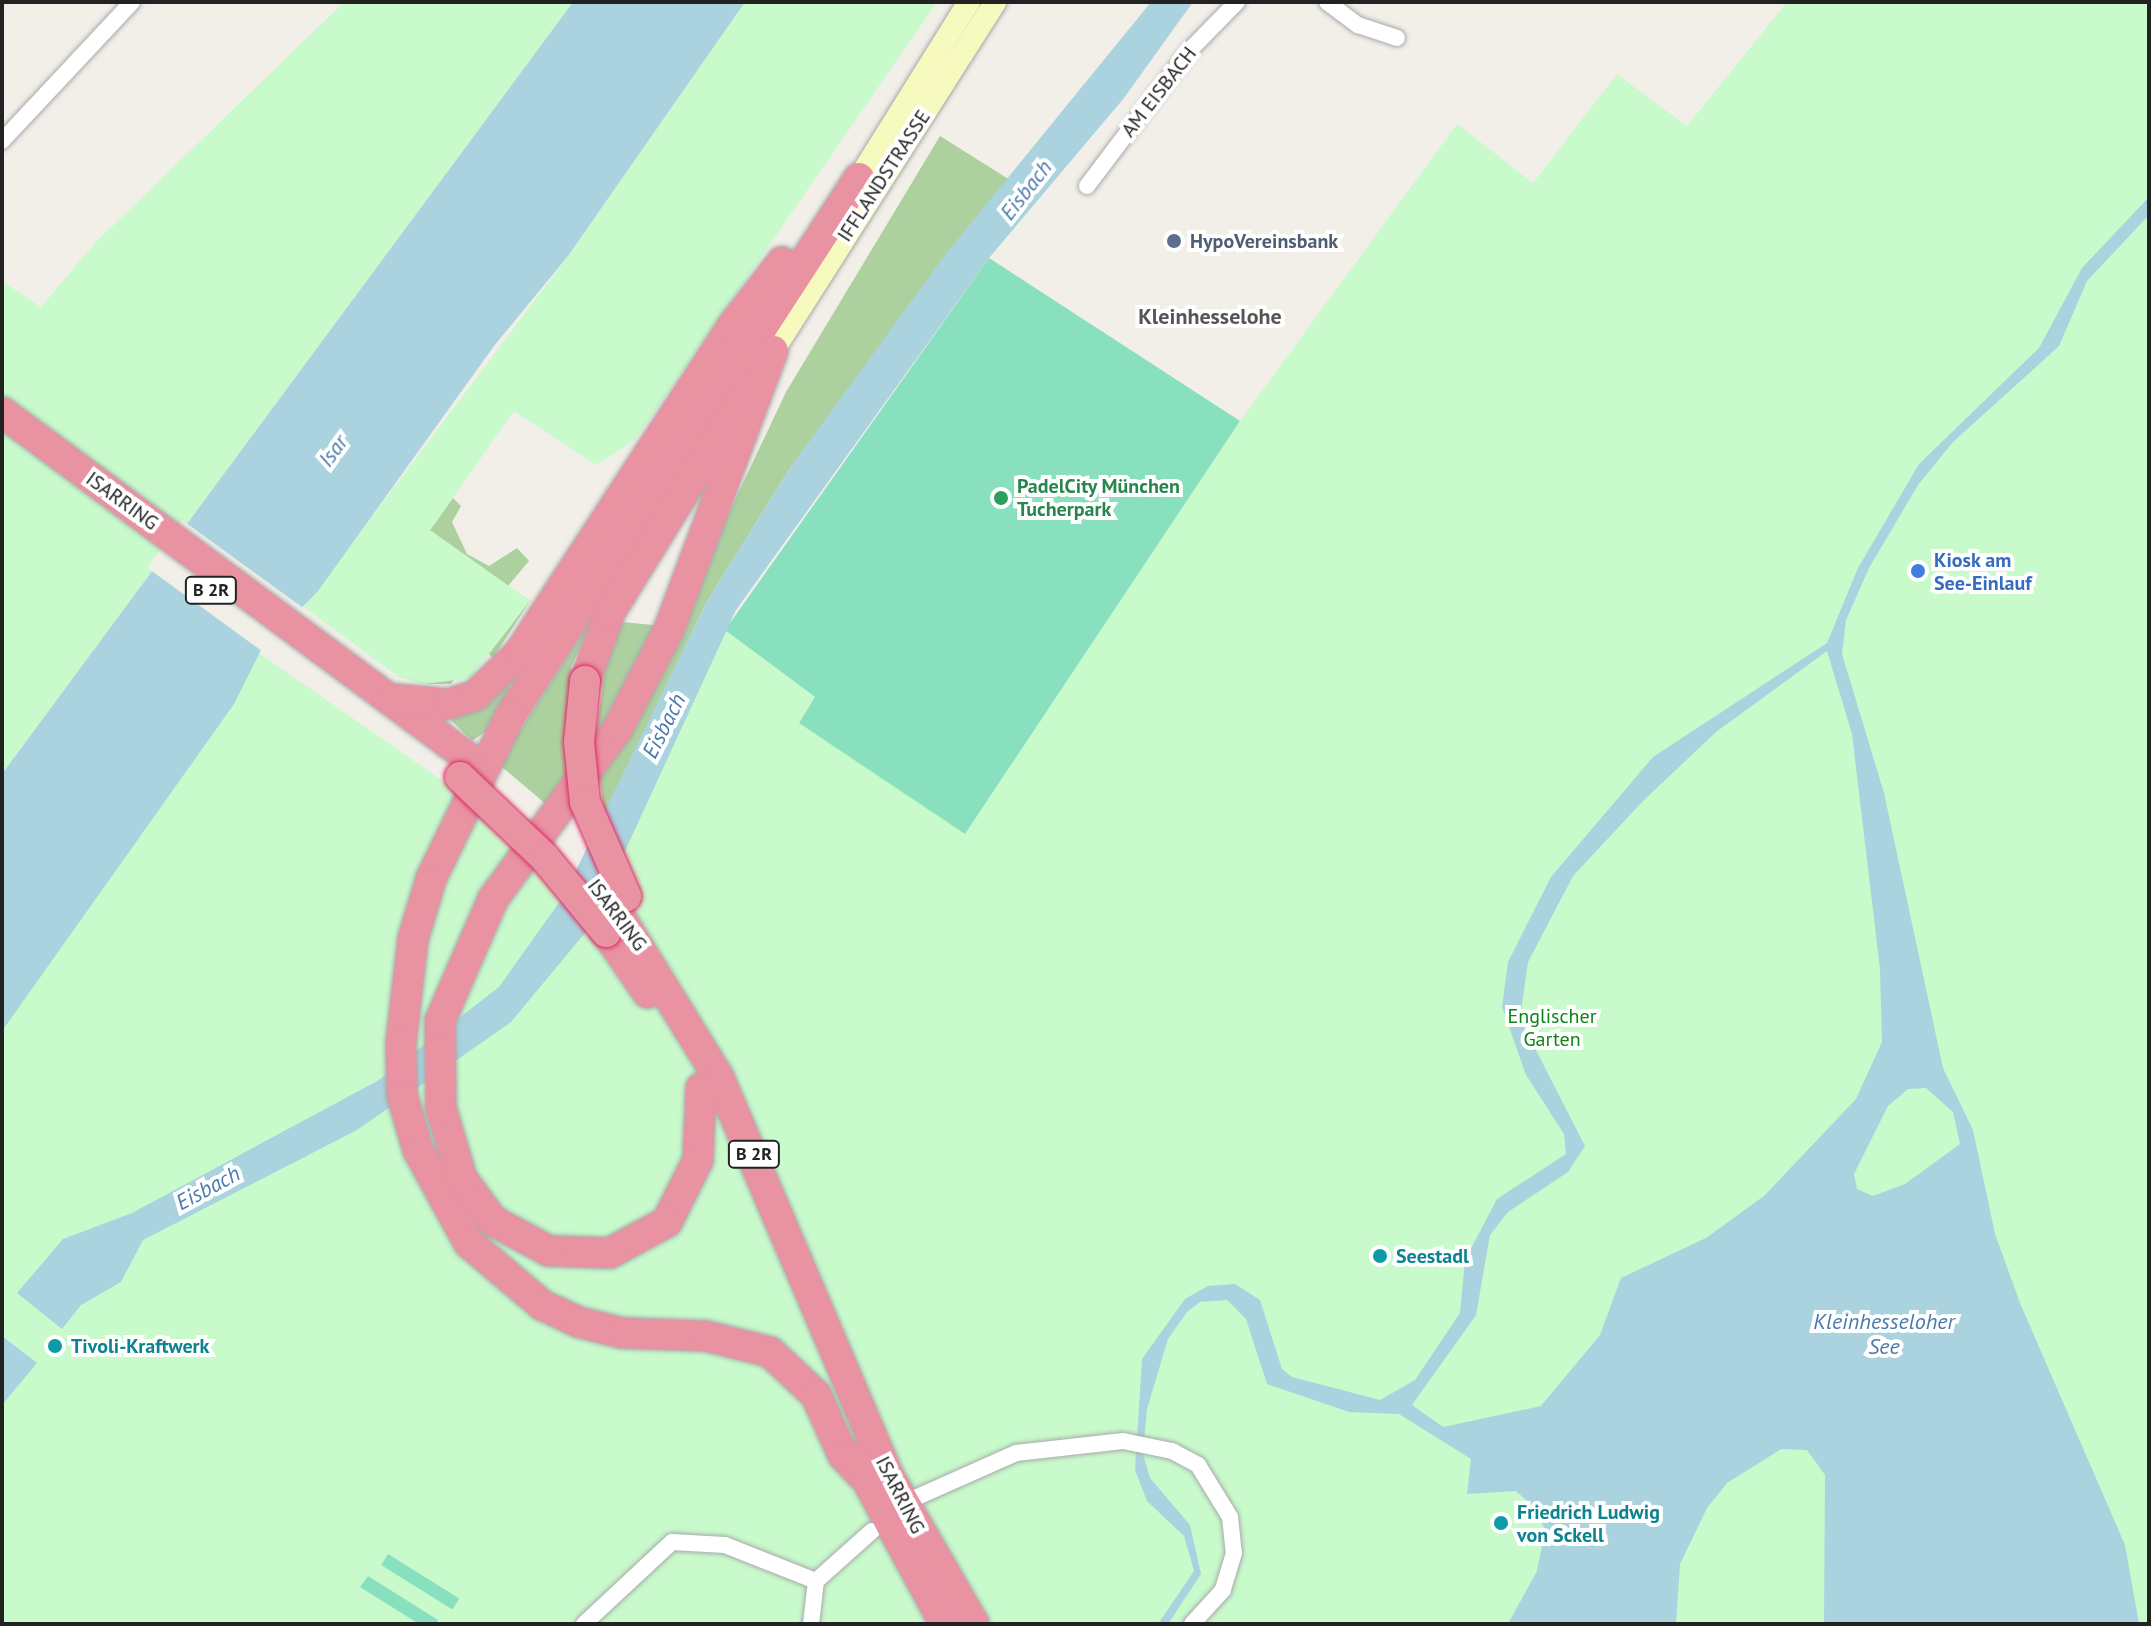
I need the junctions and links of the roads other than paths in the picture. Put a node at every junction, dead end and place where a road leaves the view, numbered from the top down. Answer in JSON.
{"nodes":[{"id":1,"x":132,"y":2,"type":"edge"},
{"id":2,"x":969,"y":2,"type":"edge"},
{"id":3,"x":995,"y":2,"type":"edge"},
{"id":4,"x":1237,"y":2,"type":"edge"},
{"id":5,"x":1327,"y":2,"type":"edge"},
{"id":6,"x":1397,"y":38,"type":"dead end"},
{"id":7,"x":2,"y":141,"type":"edge"},
{"id":8,"x":859,"y":178,"type":"junction"},
{"id":9,"x":1087,"y":186,"type":"dead end"},
{"id":10,"x":773,"y":351,"type":"junction"},
{"id":11,"x":2,"y":412,"type":"edge"},
{"id":12,"x":2,"y":438,"type":"edge"},
{"id":13,"x":88,"y":488,"type":"junction"},
{"id":14,"x":378,"y":696,"type":"junction"},
{"id":15,"x":616,"y":913,"type":"junction"},
{"id":16,"x":701,"y":1088,"type":"junction"},
{"id":17,"x":861,"y":1474,"type":"junction"},
{"id":18,"x":915,"y":1498,"type":"dead end"},
{"id":19,"x":872,"y":1531,"type":"dead end"},
{"id":20,"x":816,"y":1581,"type":"junction"},
{"id":21,"x":942,"y":1621,"type":"edge"},
{"id":22,"x":584,"y":1624,"type":"edge"},
{"id":23,"x":811,"y":1624,"type":"edge"},
{"id":24,"x":974,"y":1624,"type":"edge"},
{"id":25,"x":1192,"y":1624,"type":"edge"}],
"edges":[{"from":1,"to":7,"type":"street"},
{"from":2,"to":8,"type":"main road","name":"IFFLANDSTRASSE"},
{"from":3,"to":10,"type":"main road","name":"IFFLANDSTRASSE"},
{"from":4,"to":9,"type":"street","name":"AM EISBACH"},
{"from":5,"to":6,"type":"street"},
{"from":8,"to":14,"type":"highway"},
{"from":8,"to":17,"type":"highway"},
{"from":10,"to":15,"type":"highway","bridge":true},
{"from":10,"to":16,"type":"highway"},
{"from":11,"to":13,"type":"highway","name":"ISARRING","number":"B 2R"},
{"from":12,"to":13,"type":"highway","name":"ISARRING","number":"B 2R"},
{"from":13,"to":14,"type":"highway","name":"ISARRING","number":"B 2R"},
{"from":14,"to":15,"type":"highway","name":"ISARRING","number":"B 2R"},
{"from":15,"to":16,"type":"highway","name":"ISARRING"},
{"from":15,"to":24,"type":"highway","name":"ISARRING","number":"B 2R"},
{"from":16,"to":17,"type":"highway","name":"ISARRING"},
{"from":17,"to":21,"type":"highway","name":"ISARRING"},
{"from":18,"to":25,"type":"street"},
{"from":19,"to":20,"type":"street"},
{"from":20,"to":22,"type":"street"},
{"from":20,"to":23,"type":"street"}]}
